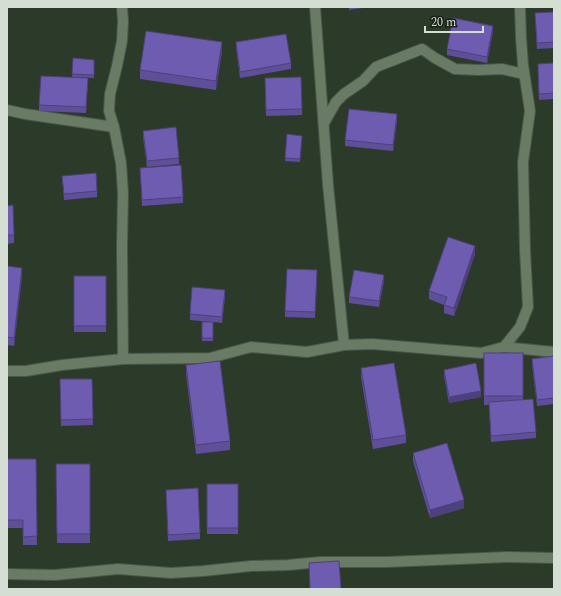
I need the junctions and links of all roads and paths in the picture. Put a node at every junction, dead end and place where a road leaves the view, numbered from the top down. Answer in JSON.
{"nodes":[{"id":1,"x":122,"y":7,"type":"edge"},
{"id":2,"x":315,"y":7,"type":"edge"},
{"id":3,"x":520,"y":7,"type":"edge"},
{"id":4,"x":524,"y":74,"type":"junction"},
{"id":5,"x":7,"y":110,"type":"edge"},
{"id":6,"x":324,"y":124,"type":"junction"},
{"id":7,"x":114,"y":127,"type":"junction"},
{"id":8,"x":344,"y":345,"type":"junction"},
{"id":9,"x":504,"y":347,"type":"junction"},
{"id":10,"x":554,"y":352,"type":"edge"},
{"id":11,"x":122,"y":359,"type":"junction"},
{"id":12,"x":7,"y":371,"type":"edge"},
{"id":13,"x":554,"y":558,"type":"edge"},
{"id":14,"x":7,"y":574,"type":"edge"}],
"edges":[{"from":1,"to":7,"type":"street"},
{"from":2,"to":6,"type":"street"},
{"from":3,"to":4,"type":"street"},
{"from":4,"to":6,"type":"street"},
{"from":4,"to":9,"type":"street"},
{"from":5,"to":7,"type":"street"},
{"from":6,"to":8,"type":"street"},
{"from":7,"to":11,"type":"street"},
{"from":8,"to":9,"type":"street"},
{"from":8,"to":11,"type":"street"},
{"from":9,"to":10,"type":"street"},
{"from":11,"to":12,"type":"street"},
{"from":13,"to":14,"type":"street"}]}
